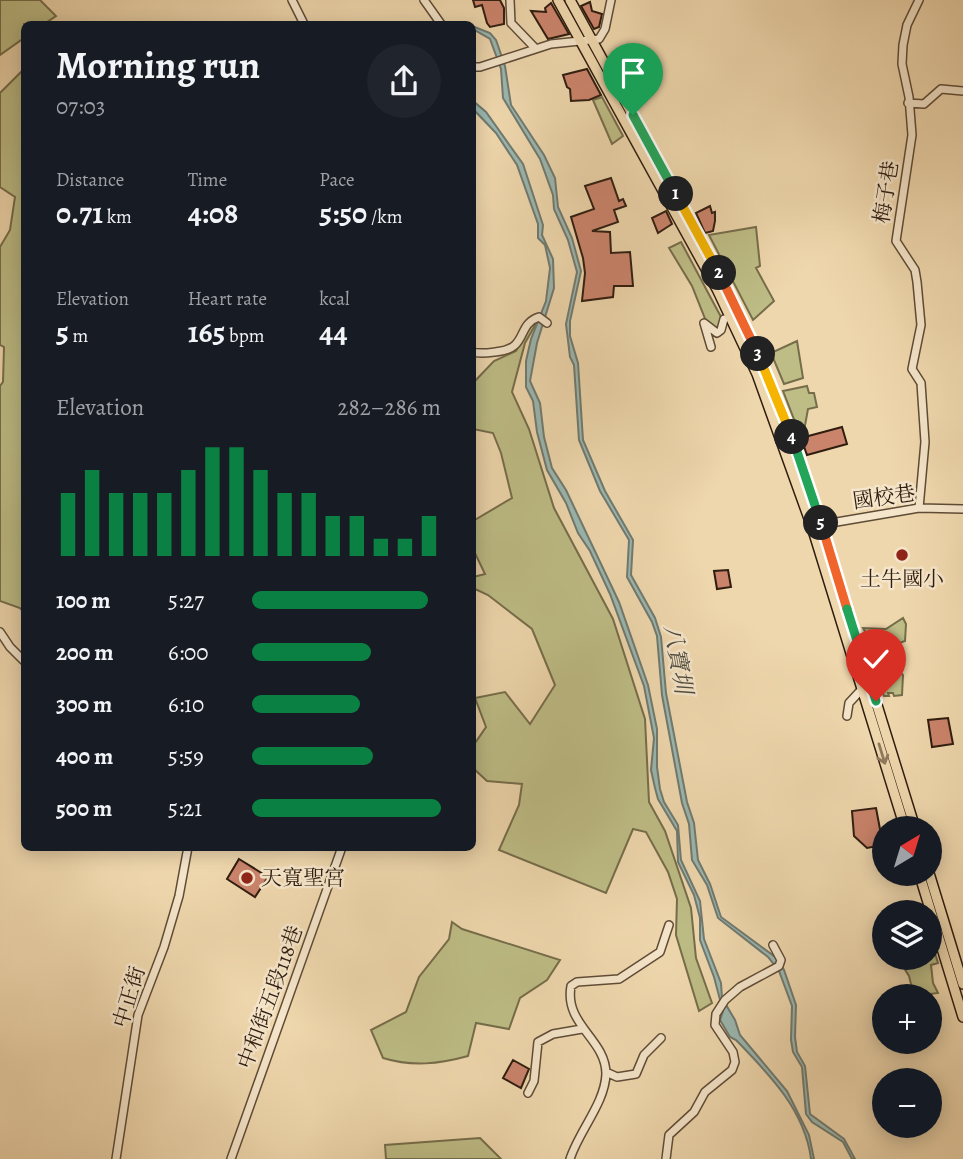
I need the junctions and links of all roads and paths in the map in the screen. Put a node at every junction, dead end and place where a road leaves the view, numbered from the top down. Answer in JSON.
{"nodes":[{"id":1,"x":292,"y":0,"type":"edge"},
{"id":2,"x":424,"y":0,"type":"edge"},
{"id":3,"x":510,"y":0,"type":"edge"},
{"id":4,"x":558,"y":0,"type":"edge"},
{"id":5,"x":611,"y":0,"type":"edge"},
{"id":6,"x":919,"y":0,"type":"edge"},
{"id":7,"x":574,"y":2,"type":"edge"},
{"id":8,"x":302,"y":21,"type":"edge"},
{"id":9,"x":438,"y":21,"type":"edge"},
{"id":10,"x":580,"y":40,"type":"junction"},
{"id":11,"x":592,"y":40,"type":"junction"},
{"id":12,"x":535,"y":48,"type":"junction"},
{"id":13,"x":476,"y":66,"type":"edge"},
{"id":14,"x":963,"y":91,"type":"edge"},
{"id":15,"x":908,"y":103,"type":"junction"},
{"id":16,"x":724,"y":319,"type":"dead end"},
{"id":17,"x":547,"y":323,"type":"dead end"},
{"id":18,"x":711,"y":347,"type":"dead end"},
{"id":19,"x":476,"y":352,"type":"edge"},
{"id":20,"x":919,"y":508,"type":"junction"},
{"id":21,"x":963,"y":509,"type":"edge"},
{"id":22,"x":817,"y":526,"type":"junction"},
{"id":23,"x":847,"y":608,"type":"junction"},
{"id":24,"x":838,"y":614,"type":"junction"},
{"id":25,"x":0,"y":632,"type":"edge"},
{"id":26,"x":21,"y":658,"type":"edge"},
{"id":27,"x":862,"y":689,"type":"junction"},
{"id":28,"x":847,"y":716,"type":"dead end"},
{"id":29,"x":901,"y":816,"type":"edge"},
{"id":30,"x":911,"y":816,"type":"edge"},
{"id":31,"x":187,"y":851,"type":"edge"},
{"id":32,"x":341,"y":851,"type":"edge"},
{"id":33,"x":923,"y":886,"type":"edge"},
{"id":34,"x":933,"y":886,"type":"edge"},
{"id":35,"x":669,"y":925,"type":"dead end"},
{"id":36,"x":773,"y":945,"type":"dead end"},
{"id":37,"x":963,"y":985,"type":"edge"},
{"id":38,"x":963,"y":1017,"type":"edge"},
{"id":39,"x":582,"y":1029,"type":"junction"},
{"id":40,"x":661,"y":1038,"type":"dead end"},
{"id":41,"x":606,"y":1072,"type":"junction"},
{"id":42,"x":528,"y":1093,"type":"dead end"},
{"id":43,"x":117,"y":1159,"type":"edge"},
{"id":44,"x":231,"y":1159,"type":"edge"},
{"id":45,"x":570,"y":1159,"type":"edge"},
{"id":46,"x":666,"y":1159,"type":"edge"}],
"edges":[{"from":1,"to":8,"type":"street"},
{"from":2,"to":9,"type":"street"},
{"from":3,"to":12,"type":"street"},
{"from":4,"to":10,"type":"main road"},
{"from":5,"to":11,"type":"street"},
{"from":6,"to":15,"type":"street","name":"梅子巷"},
{"from":7,"to":11,"type":"main road"},
{"from":10,"to":11,"type":"street"},
{"from":10,"to":12,"type":"street"},
{"from":10,"to":22,"type":"main road"},
{"from":11,"to":22,"type":"main road"},
{"from":12,"to":13,"type":"street"},
{"from":14,"to":15,"type":"street"},
{"from":15,"to":20,"type":"street","name":"梅子巷"},
{"from":16,"to":18,"type":"street"},
{"from":17,"to":19,"type":"street"},
{"from":20,"to":21,"type":"street","name":"國校巷"},
{"from":20,"to":22,"type":"street","name":"國校巷"},
{"from":22,"to":23,"type":"main road"},
{"from":22,"to":24,"type":"main road"},
{"from":23,"to":24,"type":"street"},
{"from":23,"to":30,"type":"main road"},
{"from":24,"to":27,"type":"main road"},
{"from":25,"to":26,"type":"street"},
{"from":27,"to":28,"type":"street"},
{"from":27,"to":29,"type":"main road","one_way":true},
{"from":31,"to":43,"type":"street","name":"中正街"},
{"from":32,"to":44,"type":"street","name":"中和街五段118巷"},
{"from":33,"to":38,"type":"main road"},
{"from":34,"to":37,"type":"main road"},
{"from":35,"to":39,"type":"street"},
{"from":36,"to":46,"type":"street"},
{"from":39,"to":41,"type":"street"},
{"from":39,"to":42,"type":"street"},
{"from":40,"to":41,"type":"street"},
{"from":41,"to":45,"type":"street"}]}
